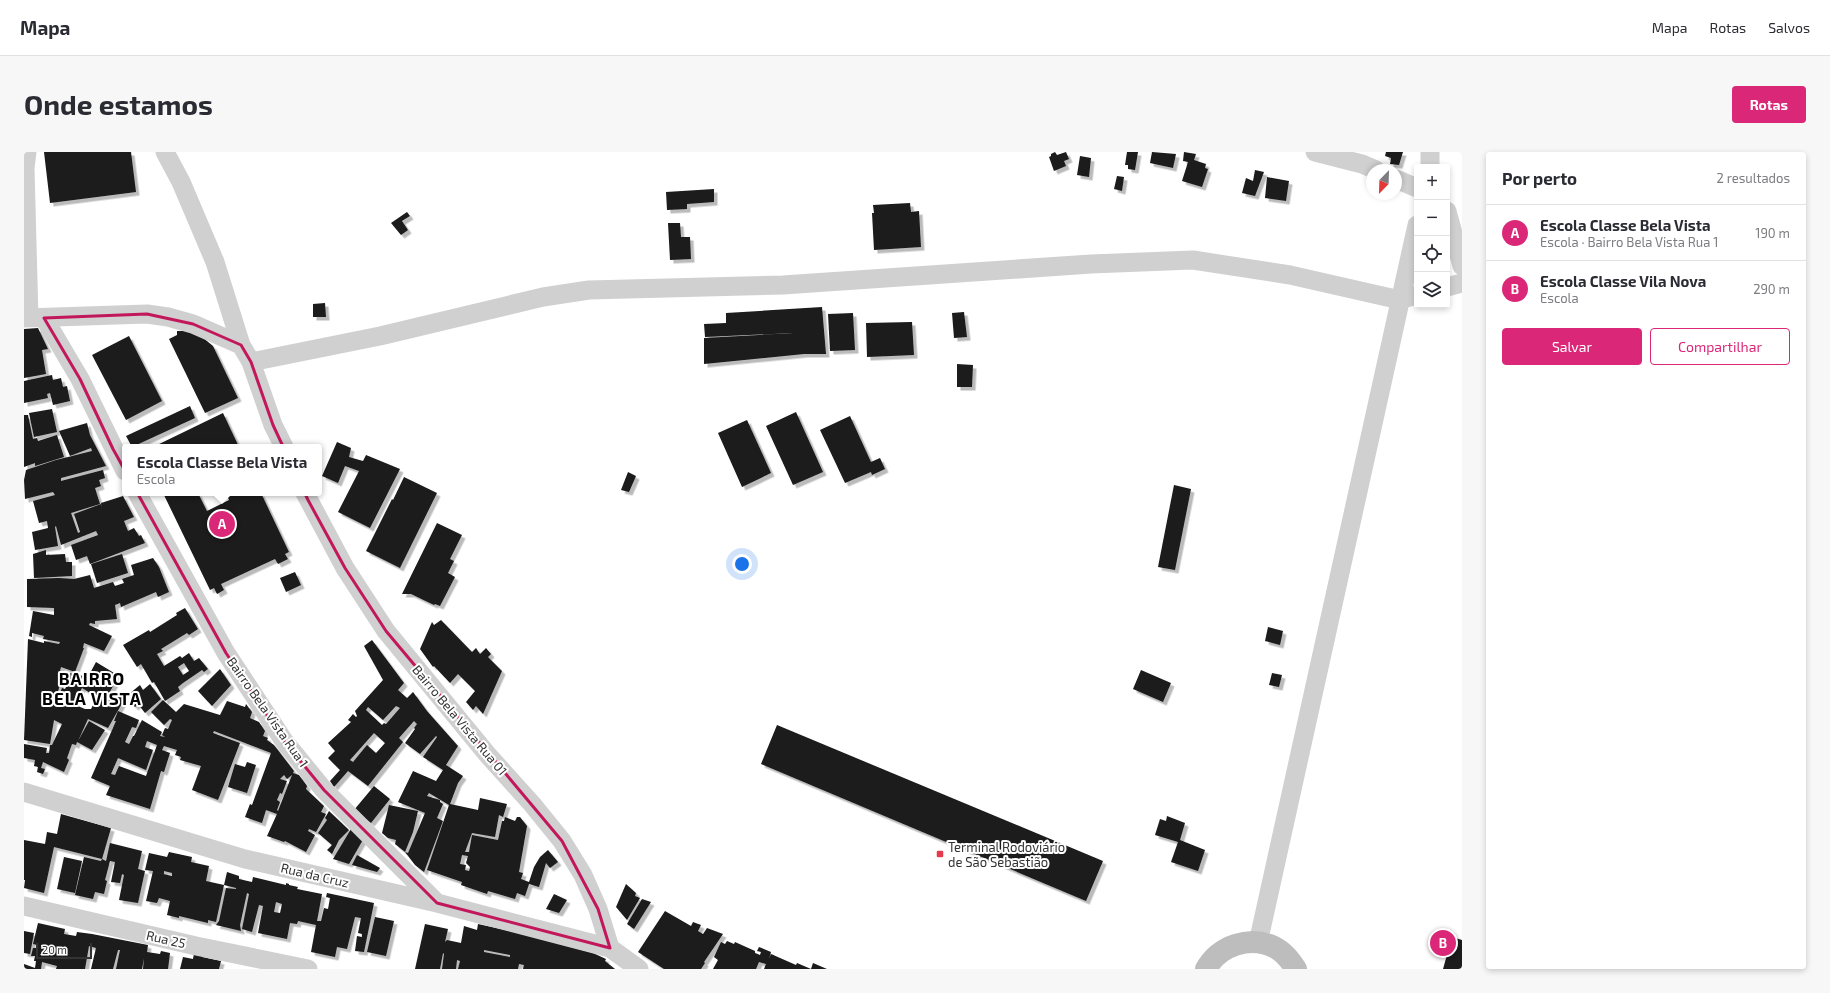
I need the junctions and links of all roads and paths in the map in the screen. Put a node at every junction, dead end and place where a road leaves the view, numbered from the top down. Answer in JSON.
{"nodes":[{"id":1,"x":165,"y":152,"type":"edge"},
{"id":2,"x":1315,"y":152,"type":"edge"},
{"id":3,"x":1430,"y":152,"type":"edge"},
{"id":4,"x":25,"y":163,"type":"edge"},
{"id":5,"x":1430,"y":164,"type":"edge"},
{"id":6,"x":1366,"y":166,"type":"edge"},
{"id":7,"x":1402,"y":182,"type":"edge"},
{"id":8,"x":1414,"y":187,"type":"edge"},
{"id":9,"x":1450,"y":222,"type":"edge"},
{"id":10,"x":1416,"y":236,"type":"edge"},
{"id":11,"x":1462,"y":266,"type":"edge"},
{"id":12,"x":1462,"y":283,"type":"edge"},
{"id":13,"x":1450,"y":286,"type":"edge"},
{"id":14,"x":1409,"y":298,"type":"edge"},
{"id":15,"x":32,"y":318,"type":"edge"},
{"id":16,"x":241,"y":345,"type":"junction"},
{"id":17,"x":251,"y":362,"type":"junction"},
{"id":18,"x":282,"y":444,"type":"edge"},
{"id":19,"x":122,"y":465,"type":"edge"},
{"id":20,"x":139,"y":496,"type":"edge"},
{"id":21,"x":307,"y":496,"type":"edge"},
{"id":22,"x":24,"y":792,"type":"edge"},
{"id":23,"x":437,"y":903,"type":"junction"},
{"id":24,"x":24,"y":906,"type":"edge"},
{"id":25,"x":1258,"y":943,"type":"junction"},
{"id":26,"x":610,"y":948,"type":"junction"},
{"id":27,"x":308,"y":969,"type":"edge"},
{"id":28,"x":639,"y":969,"type":"edge"},
{"id":29,"x":1206,"y":969,"type":"edge"},
{"id":30,"x":1296,"y":969,"type":"edge"}],
"edges":[{"from":1,"to":16,"type":"street"},
{"from":2,"to":6,"type":"street"},
{"from":3,"to":5,"type":"street"},
{"from":4,"to":15,"type":"street"},
{"from":7,"to":8,"type":"street"},
{"from":9,"to":11,"type":"street"},
{"from":10,"to":14,"type":"street"},
{"from":12,"to":13,"type":"street"},
{"from":14,"to":17,"type":"street"},
{"from":14,"to":25,"type":"street"},
{"from":15,"to":16,"type":"street"},
{"from":15,"to":19,"type":"street"},
{"from":16,"to":17,"type":"street"},
{"from":17,"to":18,"type":"street"},
{"from":20,"to":23,"type":"street","name":"Bairro Bela Vista Rua 1"},
{"from":21,"to":26,"type":"street","name":"Bairro Bela Vista Rua 01"},
{"from":22,"to":23,"type":"street","name":"Rua da Cruz"},
{"from":23,"to":26,"type":"street","name":"Rua da Cruz"},
{"from":24,"to":27,"type":"street","name":"Rua 25"},
{"from":25,"to":29,"type":"street"},
{"from":25,"to":30,"type":"street"},
{"from":26,"to":28,"type":"street"}]}
